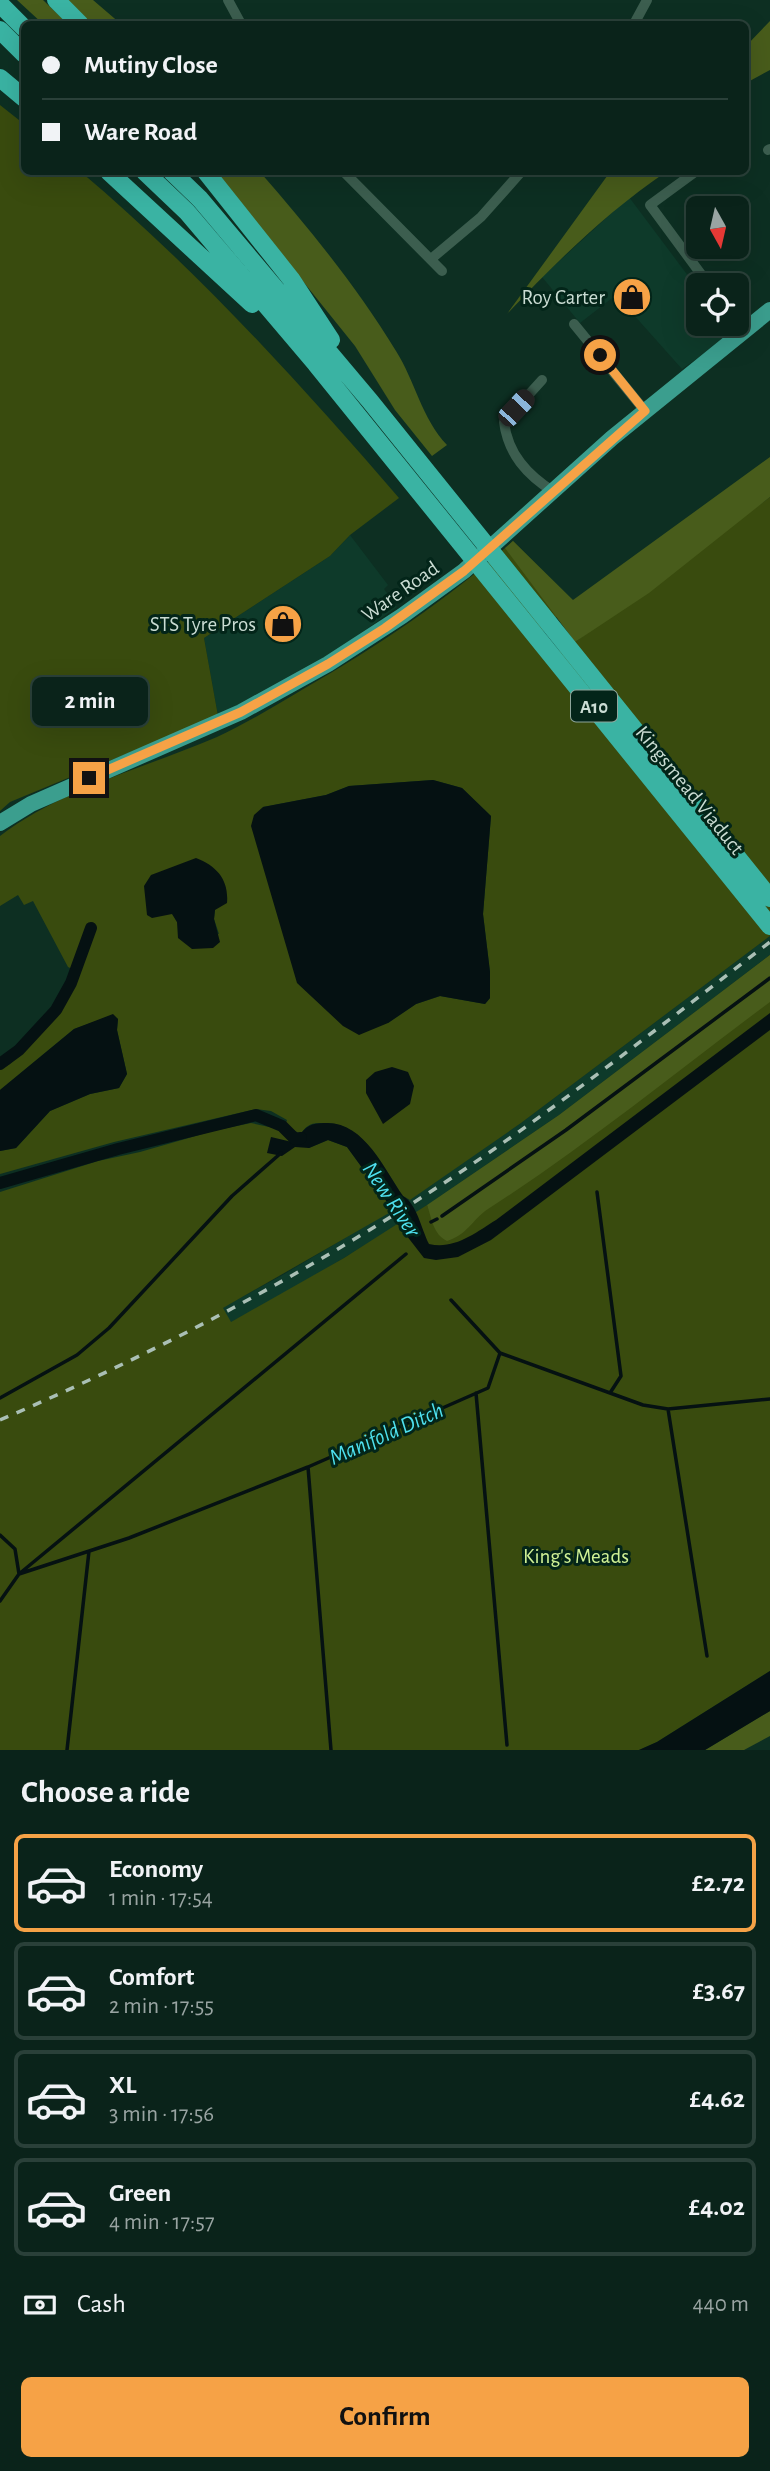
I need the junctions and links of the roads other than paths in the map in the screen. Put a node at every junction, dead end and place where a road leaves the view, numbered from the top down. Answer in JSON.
{"nodes":[{"id":1,"x":56,"y":0,"type":"edge"},
{"id":2,"x":228,"y":0,"type":"edge"},
{"id":3,"x":647,"y":0,"type":"edge"},
{"id":4,"x":0,"y":4,"type":"edge"},
{"id":5,"x":77,"y":21,"type":"edge"},
{"id":6,"x":239,"y":21,"type":"edge"},
{"id":7,"x":636,"y":21,"type":"edge"},
{"id":8,"x":21,"y":25,"type":"edge"},
{"id":9,"x":0,"y":30,"type":"edge"},
{"id":10,"x":21,"y":51,"type":"edge"},
{"id":11,"x":0,"y":78,"type":"edge"},
{"id":12,"x":21,"y":96,"type":"edge"},
{"id":13,"x":112,"y":175,"type":"edge"},
{"id":14,"x":148,"y":175,"type":"edge"},
{"id":15,"x":175,"y":175,"type":"edge"},
{"id":16,"x":208,"y":175,"type":"edge"},
{"id":17,"x":347,"y":175,"type":"edge"},
{"id":18,"x":518,"y":175,"type":"edge"},
{"id":19,"x":691,"y":175,"type":"edge"},
{"id":20,"x":431,"y":259,"type":"junction"},
{"id":21,"x":442,"y":271,"type":"dead end"},
{"id":22,"x":700,"y":273,"type":"edge"},
{"id":23,"x":770,"y":310,"type":"edge"},
{"id":24,"x":749,"y":323,"type":"edge"},
{"id":25,"x":574,"y":324,"type":"dead end"},
{"id":26,"x":731,"y":336,"type":"edge"},
{"id":27,"x":316,"y":364,"type":"junction"},
{"id":28,"x":542,"y":380,"type":"dead end"},
{"id":29,"x":370,"y":401,"type":"junction"},
{"id":30,"x":645,"y":411,"type":"junction"},
{"id":31,"x":423,"y":482,"type":"junction"},
{"id":32,"x":554,"y":492,"type":"junction"},
{"id":33,"x":0,"y":823,"type":"edge"},
{"id":34,"x":770,"y":898,"type":"edge"},
{"id":35,"x":770,"y":926,"type":"edge"}],
"edges":[{"from":1,"to":5,"type":"highway"},
{"from":2,"to":6,"type":"street"},
{"from":3,"to":7,"type":"street"},
{"from":4,"to":8,"type":"highway"},
{"from":9,"to":10,"type":"highway"},
{"from":11,"to":12,"type":"highway"},
{"from":13,"to":27,"type":"highway"},
{"from":14,"to":27,"type":"highway","number":"A10"},
{"from":15,"to":29,"type":"highway","number":"A10"},
{"from":16,"to":29,"type":"highway"},
{"from":17,"to":20,"type":"street"},
{"from":18,"to":20,"type":"street"},
{"from":19,"to":22,"type":"street"},
{"from":20,"to":21,"type":"street"},
{"from":23,"to":24,"type":"main road","name":"Ware Road"},
{"from":25,"to":30,"type":"street"},
{"from":26,"to":30,"type":"main road","name":"Ware Road"},
{"from":27,"to":31,"type":"highway","number":"A10"},
{"from":28,"to":32,"type":"street"},
{"from":29,"to":31,"type":"highway","number":"A10"},
{"from":30,"to":32,"type":"main road","name":"Ware Road"},
{"from":31,"to":34,"type":"highway","name":"Kingsmead Viaduct","number":"A10"},
{"from":31,"to":35,"type":"highway","name":"Kingsmead Viaduct","number":"A10"},
{"from":32,"to":33,"type":"main road","name":"Ware Road"}]}
